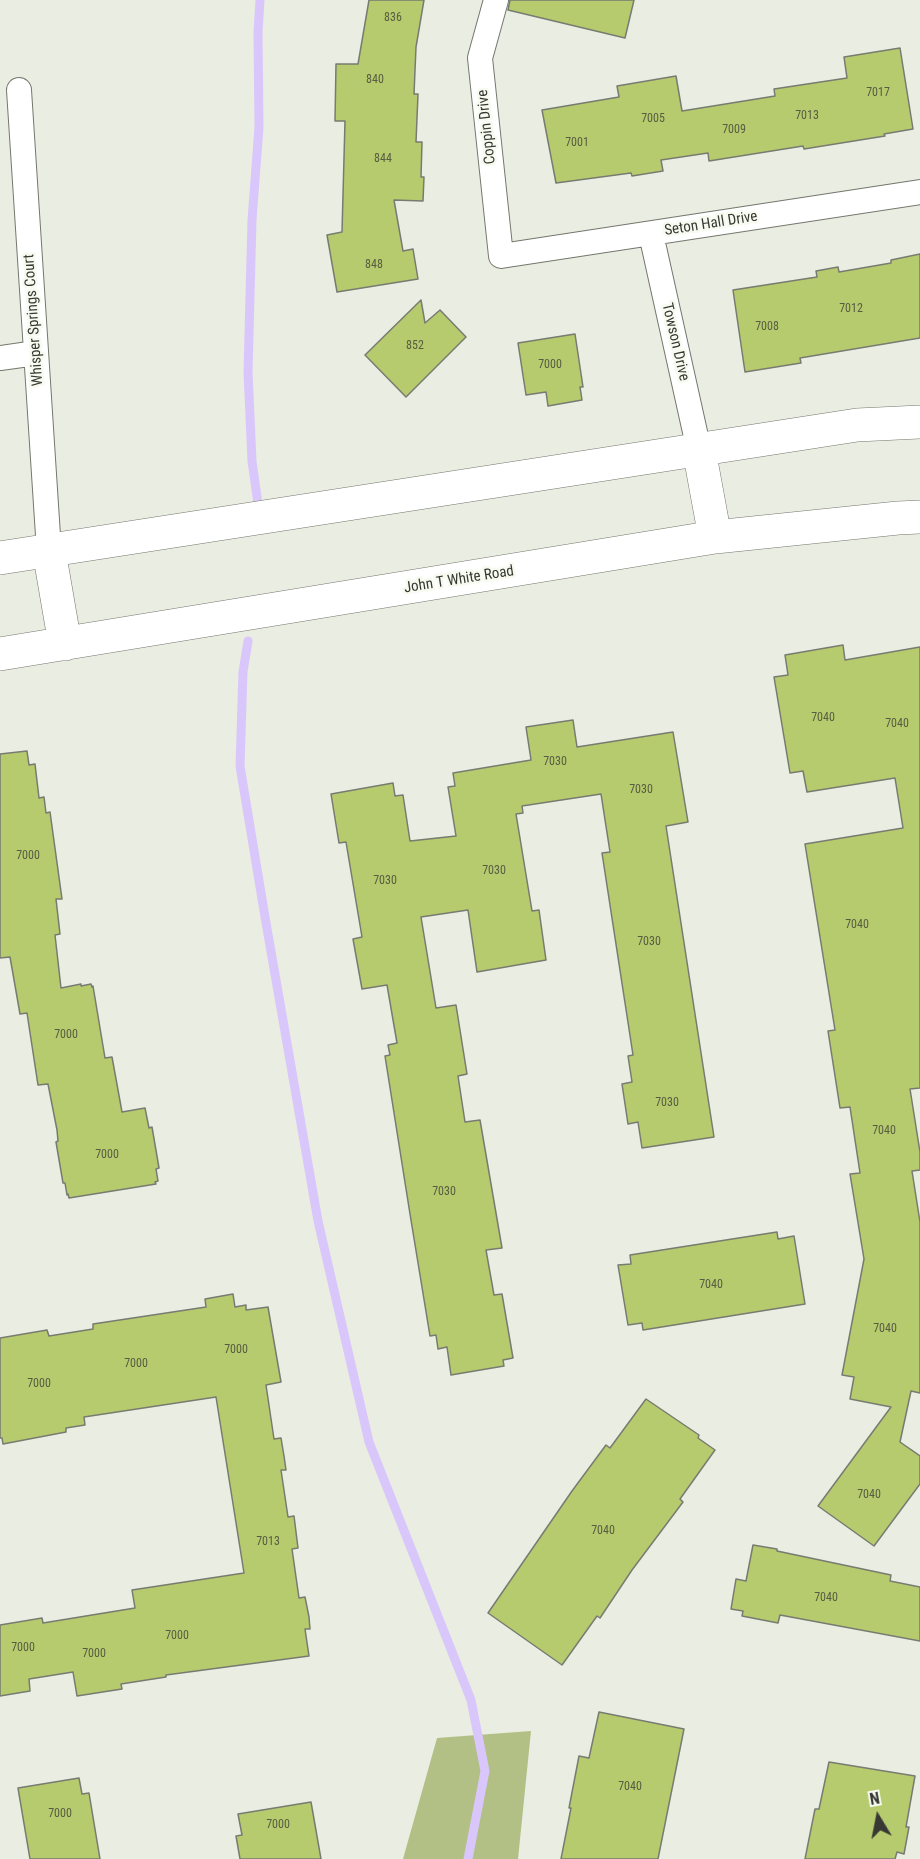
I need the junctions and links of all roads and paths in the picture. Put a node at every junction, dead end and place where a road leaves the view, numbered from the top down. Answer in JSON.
{"nodes":[{"id":1,"x":496,"y":0,"type":"edge"},
{"id":2,"x":19,"y":90,"type":"dead end"},
{"id":3,"x":920,"y":192,"type":"edge"},
{"id":4,"x":651,"y":234,"type":"junction"},
{"id":5,"x":501,"y":256,"type":"joint"},
{"id":6,"x":36,"y":353,"type":"junction"},
{"id":7,"x":0,"y":358,"type":"edge"},
{"id":8,"x":920,"y":422,"type":"edge"},
{"id":9,"x":699,"y":450,"type":"junction"},
{"id":10,"x":920,"y":517,"type":"edge"},
{"id":11,"x":715,"y":537,"type":"junction"},
{"id":12,"x":49,"y":551,"type":"junction"},
{"id":13,"x":0,"y":558,"type":"edge"},
{"id":14,"x":64,"y":644,"type":"junction"},
{"id":15,"x":0,"y":654,"type":"edge"}],
"edges":[{"from":1,"to":5,"type":"street","name":"Coppin Drive"},
{"from":2,"to":6,"type":"street","name":"Whisper Springs Court"},
{"from":3,"to":4,"type":"street","name":"Seton Hall Drive"},
{"from":4,"to":5,"type":"street","name":"Seton Hall Drive"},
{"from":4,"to":9,"type":"street","name":"Towson Drive"},
{"from":6,"to":7,"type":"street"},
{"from":6,"to":12,"type":"street","name":"Whisper Springs Court"},
{"from":8,"to":9,"type":"main road"},
{"from":9,"to":11,"type":"main road"},
{"from":9,"to":12,"type":"main road"},
{"from":10,"to":11,"type":"main road","name":"John T White Road"},
{"from":11,"to":14,"type":"main road","name":"John T White Road"},
{"from":12,"to":13,"type":"main road"},
{"from":12,"to":14,"type":"main road"},
{"from":14,"to":15,"type":"main road","name":"John T White Road"}]}
